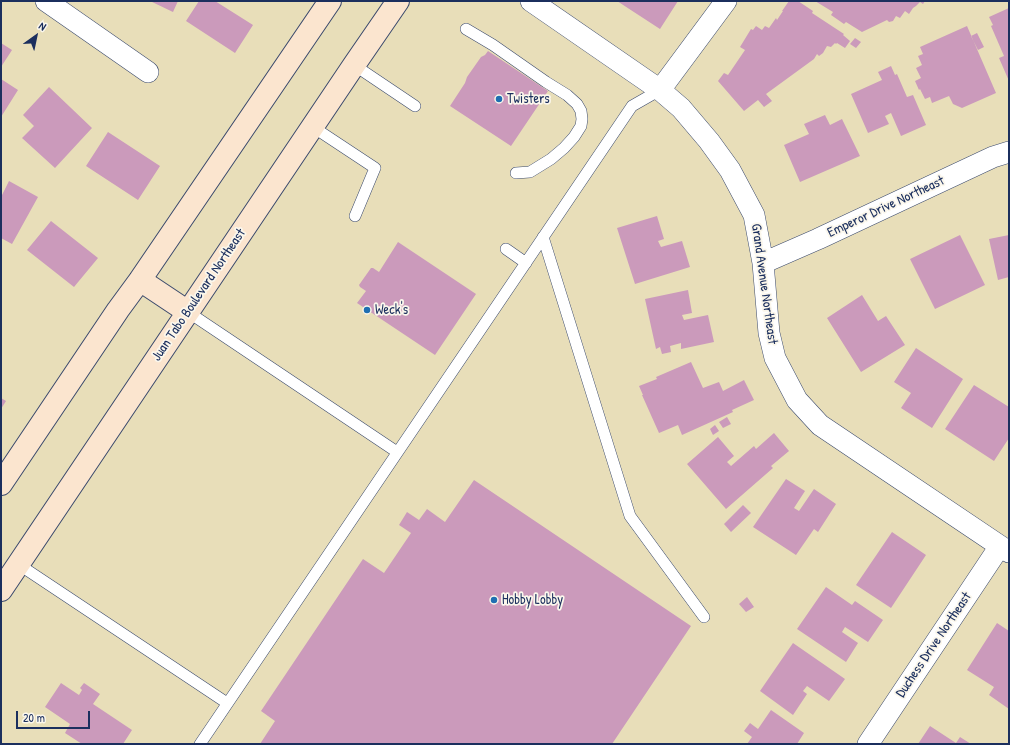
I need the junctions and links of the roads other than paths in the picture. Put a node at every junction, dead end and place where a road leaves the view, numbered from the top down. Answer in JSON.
{"nodes":[{"id":1,"x":46,"y":1,"type":"edge"},
{"id":2,"x":330,"y":1,"type":"edge"},
{"id":3,"x":398,"y":1,"type":"edge"},
{"id":4,"x":531,"y":1,"type":"edge"},
{"id":5,"x":726,"y":1,"type":"edge"},
{"id":6,"x":466,"y":29,"type":"dead end"},
{"id":7,"x":354,"y":65,"type":"junction"},
{"id":8,"x":148,"y":72,"type":"dead end"},
{"id":9,"x":660,"y":90,"type":"junction"},
{"id":10,"x":415,"y":106,"type":"dead end"},
{"id":11,"x":313,"y":126,"type":"junction"},
{"id":12,"x":1009,"y":152,"type":"edge"},
{"id":13,"x":516,"y":173,"type":"dead end"},
{"id":14,"x":355,"y":216,"type":"dead end"},
{"id":15,"x":543,"y":237,"type":"junction"},
{"id":16,"x":506,"y":249,"type":"dead end"},
{"id":17,"x":526,"y":263,"type":"junction"},
{"id":18,"x":763,"y":263,"type":"junction"},
{"id":19,"x":140,"y":280,"type":"junction"},
{"id":20,"x":188,"y":312,"type":"junction"},
{"id":21,"x":398,"y":452,"type":"junction"},
{"id":22,"x":1,"y":484,"type":"edge"},
{"id":23,"x":1004,"y":549,"type":"edge"},
{"id":24,"x":18,"y":564,"type":"junction"},
{"id":25,"x":1,"y":590,"type":"edge"},
{"id":26,"x":704,"y":618,"type":"dead end"},
{"id":27,"x":227,"y":703,"type":"junction"},
{"id":28,"x":200,"y":744,"type":"edge"},
{"id":29,"x":868,"y":744,"type":"edge"}],
"edges":[{"from":1,"to":8,"type":"street"},
{"from":2,"to":19,"type":"main road"},
{"from":3,"to":7,"type":"main road","name":"Juan Tabo Boulevard Northeast"},
{"from":4,"to":9,"type":"street","name":"Grand Avenue Northeast"},
{"from":5,"to":9,"type":"street"},
{"from":6,"to":13,"type":"lane"},
{"from":7,"to":10,"type":"lane"},
{"from":7,"to":11,"type":"main road","name":"Juan Tabo Boulevard Northeast"},
{"from":9,"to":15,"type":"lane"},
{"from":9,"to":18,"type":"street","name":"Grand Avenue Northeast"},
{"from":11,"to":14,"type":"lane"},
{"from":11,"to":20,"type":"main road","name":"Juan Tabo Boulevard Northeast"},
{"from":12,"to":18,"type":"street","name":"Emperor Drive Northeast"},
{"from":15,"to":17,"type":"lane"},
{"from":15,"to":26,"type":"lane"},
{"from":16,"to":17,"type":"lane"},
{"from":17,"to":21,"type":"lane"},
{"from":18,"to":23,"type":"street","name":"Grand Avenue Northeast"},
{"from":19,"to":20,"type":"main road"},
{"from":19,"to":22,"type":"main road"},
{"from":20,"to":21,"type":"lane"},
{"from":20,"to":24,"type":"main road","name":"Juan Tabo Boulevard Northeast"},
{"from":21,"to":27,"type":"lane"},
{"from":23,"to":29,"type":"street","name":"Duchess Drive Northeast"},
{"from":24,"to":25,"type":"main road","name":"Juan Tabo Boulevard Northeast"},
{"from":24,"to":27,"type":"lane"},
{"from":27,"to":28,"type":"lane"}]}
